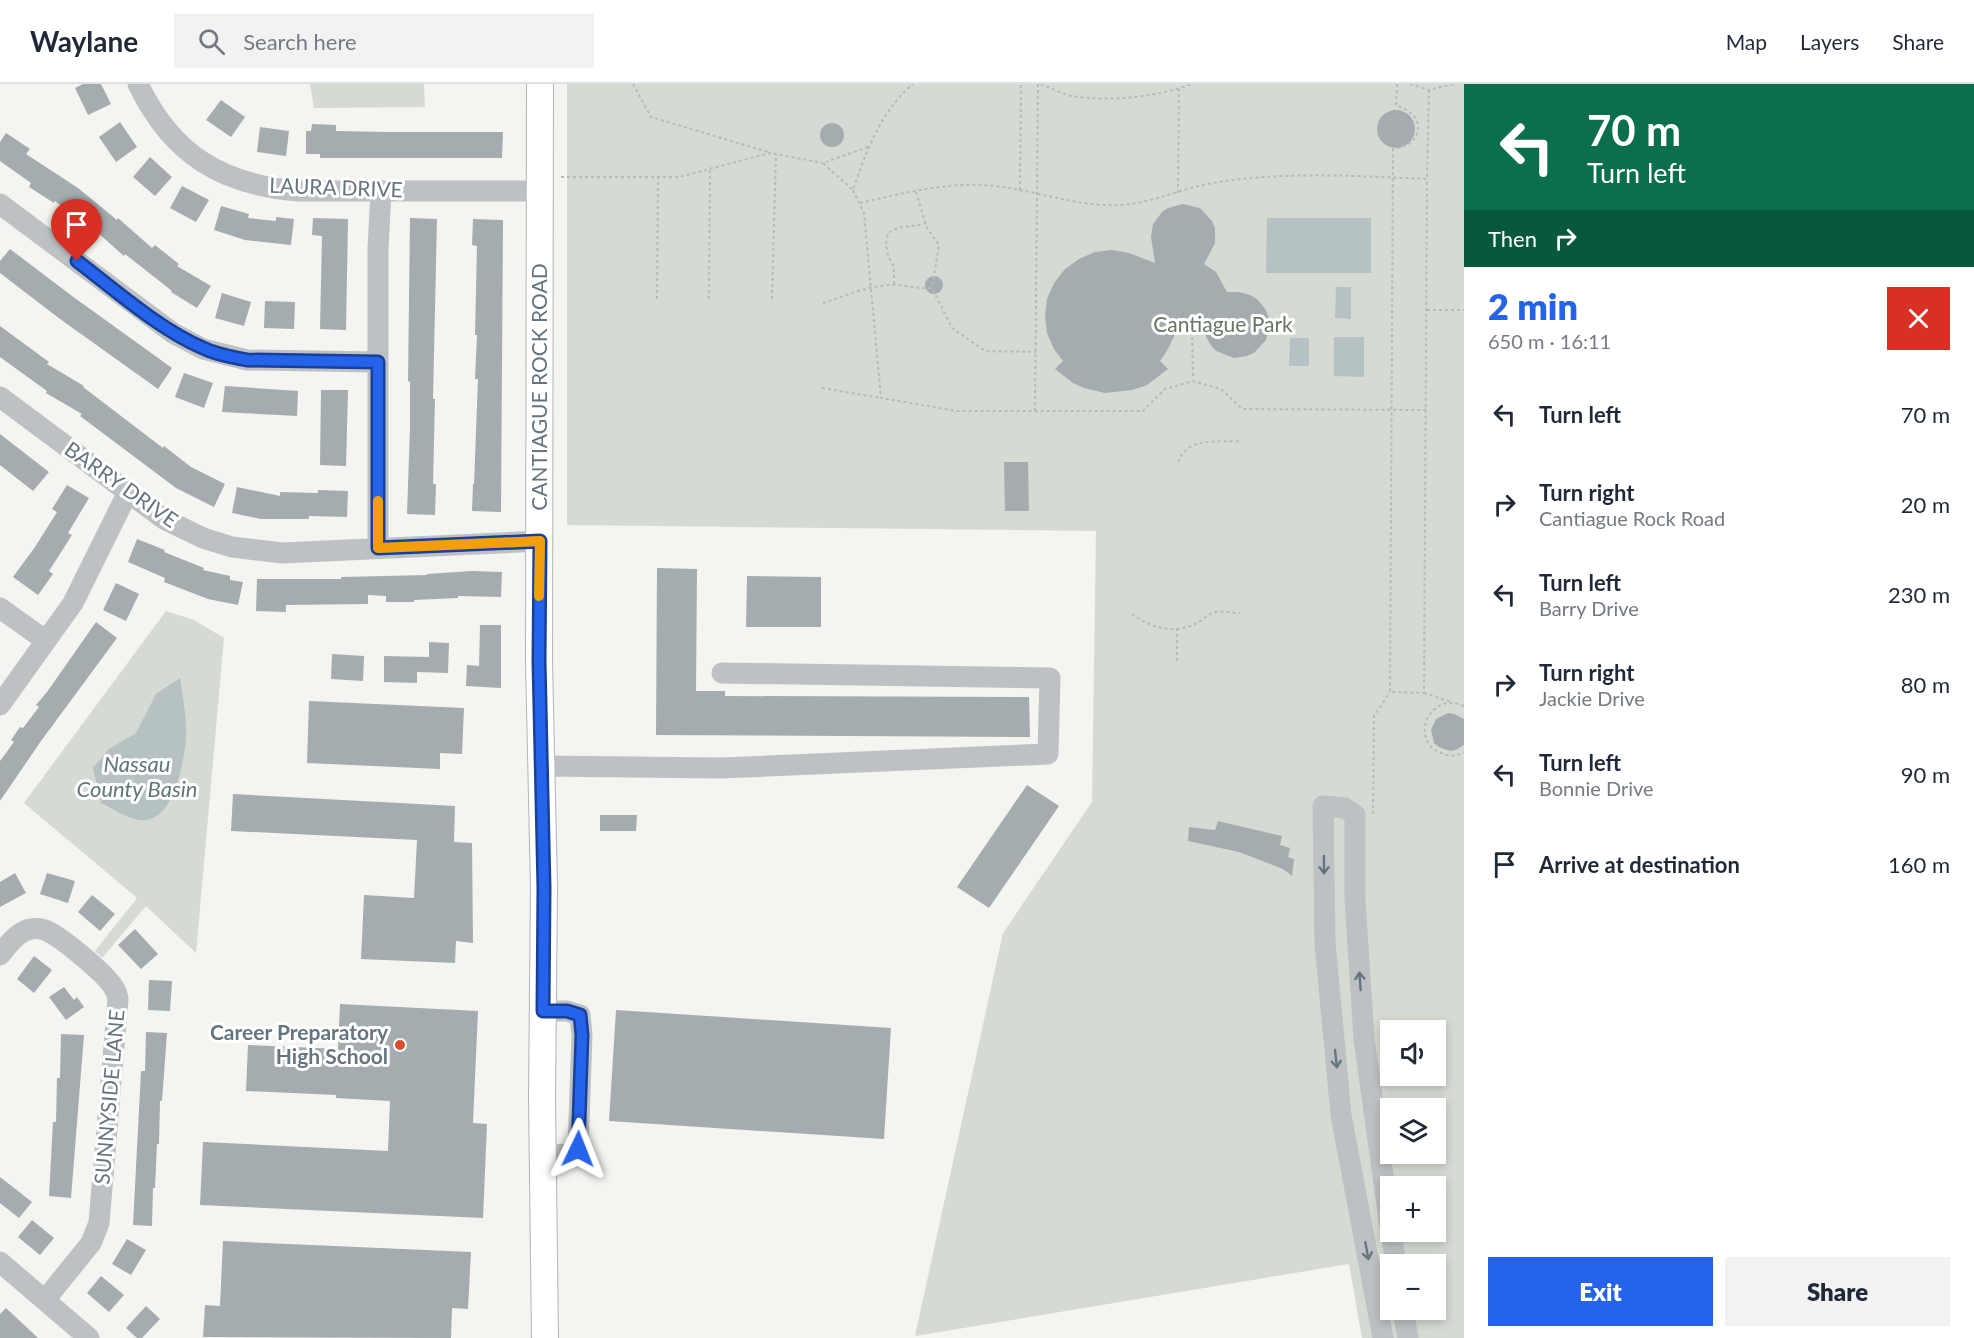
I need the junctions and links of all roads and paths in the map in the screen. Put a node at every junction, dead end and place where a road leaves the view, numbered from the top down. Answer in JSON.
{"nodes":[{"id":1,"x":138,"y":84,"type":"edge"},
{"id":2,"x":540,"y":84,"type":"edge"},
{"id":3,"x":633,"y":84,"type":"edge"},
{"id":4,"x":913,"y":84,"type":"edge"},
{"id":5,"x":1021,"y":84,"type":"edge"},
{"id":6,"x":1040,"y":84,"type":"edge"},
{"id":7,"x":1192,"y":84,"type":"edge"},
{"id":8,"x":1397,"y":84,"type":"edge"},
{"id":9,"x":1410,"y":84,"type":"edge"},
{"id":10,"x":1424,"y":84,"type":"edge"},
{"id":11,"x":1435,"y":84,"type":"edge"},
{"id":12,"x":1452,"y":84,"type":"edge"},
{"id":13,"x":1424,"y":88,"type":"junction"},
{"id":14,"x":1435,"y":88,"type":"junction"},
{"id":15,"x":1179,"y":89,"type":"junction"},
{"id":16,"x":1429,"y":90,"type":"junction"},
{"id":17,"x":868,"y":147,"type":"junction"},
{"id":18,"x":770,"y":153,"type":"junction"},
{"id":19,"x":776,"y":154,"type":"junction"},
{"id":20,"x":823,"y":164,"type":"junction"},
{"id":21,"x":710,"y":168,"type":"junction"},
{"id":22,"x":658,"y":177,"type":"junction"},
{"id":23,"x":1393,"y":178,"type":"junction"},
{"id":24,"x":1427,"y":179,"type":"junction"},
{"id":25,"x":551,"y":184,"type":"junction"},
{"id":26,"x":853,"y":190,"type":"junction"},
{"id":27,"x":1020,"y":190,"type":"junction"},
{"id":28,"x":381,"y":191,"type":"junction"},
{"id":29,"x":916,"y":191,"type":"junction"},
{"id":30,"x":1037,"y":193,"type":"junction"},
{"id":31,"x":1178,"y":193,"type":"junction"},
{"id":32,"x":0,"y":204,"type":"edge"},
{"id":33,"x":859,"y":204,"type":"junction"},
{"id":34,"x":926,"y":223,"type":"junction"},
{"id":35,"x":894,"y":285,"type":"junction"},
{"id":36,"x":871,"y":287,"type":"junction"},
{"id":37,"x":932,"y":288,"type":"junction"},
{"id":38,"x":657,"y":299,"type":"dead end"},
{"id":39,"x":709,"y":299,"type":"dead end"},
{"id":40,"x":772,"y":300,"type":"dead end"},
{"id":41,"x":823,"y":303,"type":"dead end"},
{"id":42,"x":1427,"y":310,"type":"junction"},
{"id":43,"x":1464,"y":310,"type":"edge"},
{"id":44,"x":1192,"y":331,"type":"dead end"},
{"id":45,"x":1036,"y":352,"type":"junction"},
{"id":46,"x":378,"y":362,"type":"junction"},
{"id":47,"x":1193,"y":381,"type":"junction"},
{"id":48,"x":822,"y":388,"type":"dead end"},
{"id":49,"x":0,"y":397,"type":"edge"},
{"id":50,"x":881,"y":399,"type":"junction"},
{"id":51,"x":1391,"y":410,"type":"junction"},
{"id":52,"x":1427,"y":410,"type":"junction"},
{"id":53,"x":1035,"y":411,"type":"junction"},
{"id":54,"x":1242,"y":441,"type":"dead end"},
{"id":55,"x":1178,"y":462,"type":"dead end"},
{"id":56,"x":128,"y":492,"type":"junction"},
{"id":57,"x":540,"y":541,"type":"junction"},
{"id":58,"x":378,"y":548,"type":"junction"},
{"id":59,"x":0,"y":608,"type":"edge"},
{"id":60,"x":1240,"y":613,"type":"dead end"},
{"id":61,"x":1132,"y":614,"type":"dead end"},
{"id":62,"x":1177,"y":628,"type":"junction"},
{"id":63,"x":45,"y":640,"type":"junction"},
{"id":64,"x":1177,"y":662,"type":"dead end"},
{"id":65,"x":722,"y":673,"type":"dead end"},
{"id":66,"x":1390,"y":692,"type":"junction"},
{"id":67,"x":1424,"y":693,"type":"junction"},
{"id":68,"x":1459,"y":704,"type":"junction"},
{"id":69,"x":1464,"y":704,"type":"edge"},
{"id":70,"x":0,"y":705,"type":"edge"},
{"id":71,"x":1464,"y":752,"type":"edge"},
{"id":72,"x":541,"y":766,"type":"junction"},
{"id":73,"x":1355,"y":829,"type":"junction"},
{"id":74,"x":0,"y":955,"type":"edge"},
{"id":75,"x":543,"y":1011,"type":"junction"},
{"id":76,"x":543,"y":1155,"type":"junction"},
{"id":77,"x":1383,"y":1176,"type":"edge"},
{"id":78,"x":1,"y":1266,"type":"edge"},
{"id":79,"x":1380,"y":1285,"type":"edge"},
{"id":80,"x":45,"y":1300,"type":"junction"},
{"id":81,"x":1383,"y":1320,"type":"edge"},
{"id":82,"x":1405,"y":1320,"type":"edge"},
{"id":83,"x":89,"y":1338,"type":"edge"},
{"id":84,"x":545,"y":1338,"type":"edge"},
{"id":85,"x":1383,"y":1338,"type":"edge"},
{"id":86,"x":1408,"y":1338,"type":"edge"}],
"edges":[{"from":1,"to":28,"type":"street","name":"LAURA DRIVE"},
{"from":2,"to":25,"type":"main road","name":"CANTIAGUE ROCK ROAD"},
{"from":3,"to":18,"type":"path"},
{"from":4,"to":17,"type":"path"},
{"from":5,"to":27,"type":"path"},
{"from":6,"to":15,"type":"path"},
{"from":6,"to":30,"type":"path"},
{"from":7,"to":15,"type":"path"},
{"from":8,"to":23,"type":"path"},
{"from":9,"to":13,"type":"path"},
{"from":10,"to":13,"type":"path"},
{"from":11,"to":14,"type":"path"},
{"from":12,"to":14,"type":"path"},
{"from":13,"to":16,"type":"path"},
{"from":14,"to":16,"type":"path"},
{"from":15,"to":31,"type":"path"},
{"from":16,"to":24,"type":"path"},
{"from":17,"to":20,"type":"path"},
{"from":17,"to":26,"type":"path"},
{"from":18,"to":19,"type":"path"},
{"from":18,"to":21,"type":"path"},
{"from":19,"to":20,"type":"path"},
{"from":19,"to":40,"type":"path"},
{"from":20,"to":26,"type":"path"},
{"from":21,"to":22,"type":"path"},
{"from":21,"to":39,"type":"path"},
{"from":22,"to":25,"type":"path"},
{"from":22,"to":38,"type":"path"},
{"from":23,"to":24,"type":"path"},
{"from":23,"to":31,"type":"path"},
{"from":23,"to":51,"type":"path"},
{"from":24,"to":42,"type":"path"},
{"from":25,"to":28,"type":"street","name":"LAURA DRIVE"},
{"from":25,"to":57,"type":"main road","name":"CANTIAGUE ROCK ROAD"},
{"from":26,"to":33,"type":"path"},
{"from":27,"to":29,"type":"path"},
{"from":27,"to":30,"type":"path"},
{"from":28,"to":46,"type":"street"},
{"from":29,"to":33,"type":"path"},
{"from":29,"to":34,"type":"path"},
{"from":30,"to":31,"type":"path"},
{"from":30,"to":45,"type":"path"},
{"from":32,"to":46,"type":"street"},
{"from":33,"to":36,"type":"path"},
{"from":34,"to":35,"type":"path"},
{"from":34,"to":37,"type":"path"},
{"from":35,"to":36,"type":"path"},
{"from":35,"to":37,"type":"path"},
{"from":36,"to":41,"type":"path"},
{"from":36,"to":50,"type":"path"},
{"from":37,"to":45,"type":"path"},
{"from":42,"to":43,"type":"path"},
{"from":42,"to":52,"type":"path"},
{"from":44,"to":47,"type":"path"},
{"from":45,"to":53,"type":"path"},
{"from":46,"to":58,"type":"street"},
{"from":47,"to":51,"type":"path"},
{"from":47,"to":53,"type":"path"},
{"from":48,"to":50,"type":"path"},
{"from":49,"to":56,"type":"street","name":"BARRY DRIVE"},
{"from":50,"to":53,"type":"path"},
{"from":51,"to":52,"type":"path"},
{"from":51,"to":66,"type":"path"},
{"from":52,"to":67,"type":"path"},
{"from":54,"to":55,"type":"path"},
{"from":56,"to":58,"type":"street","name":"BARRY DRIVE"},
{"from":56,"to":63,"type":"street"},
{"from":57,"to":58,"type":"street","name":"BARRY DRIVE"},
{"from":57,"to":72,"type":"main road","name":"CANTIAGUE ROCK ROAD"},
{"from":59,"to":63,"type":"street"},
{"from":60,"to":62,"type":"path"},
{"from":61,"to":62,"type":"path"},
{"from":62,"to":64,"type":"path"},
{"from":63,"to":70,"type":"street"},
{"from":65,"to":72,"type":"street"},
{"from":66,"to":67,"type":"path"},
{"from":66,"to":73,"type":"path"},
{"from":67,"to":68,"type":"path"},
{"from":68,"to":69,"type":"path"},
{"from":68,"to":71,"type":"path"},
{"from":72,"to":75,"type":"main road","name":"CANTIAGUE ROCK ROAD"},
{"from":77,"to":73,"type":"street","one_way":true},
{"from":73,"to":79,"type":"street","one_way":true},
{"from":74,"to":80,"type":"street","name":"SUNNYSIDE LANE"},
{"from":75,"to":76,"type":"main road","name":"CANTIAGUE ROCK ROAD"},
{"from":75,"to":76,"type":"street"},
{"from":76,"to":84,"type":"main road","name":"CANTIAGUE ROCK ROAD"},
{"from":78,"to":80,"type":"street"},
{"from":80,"to":83,"type":"street"},
{"from":81,"to":85,"type":"street"},
{"from":82,"to":86,"type":"street"}]}
